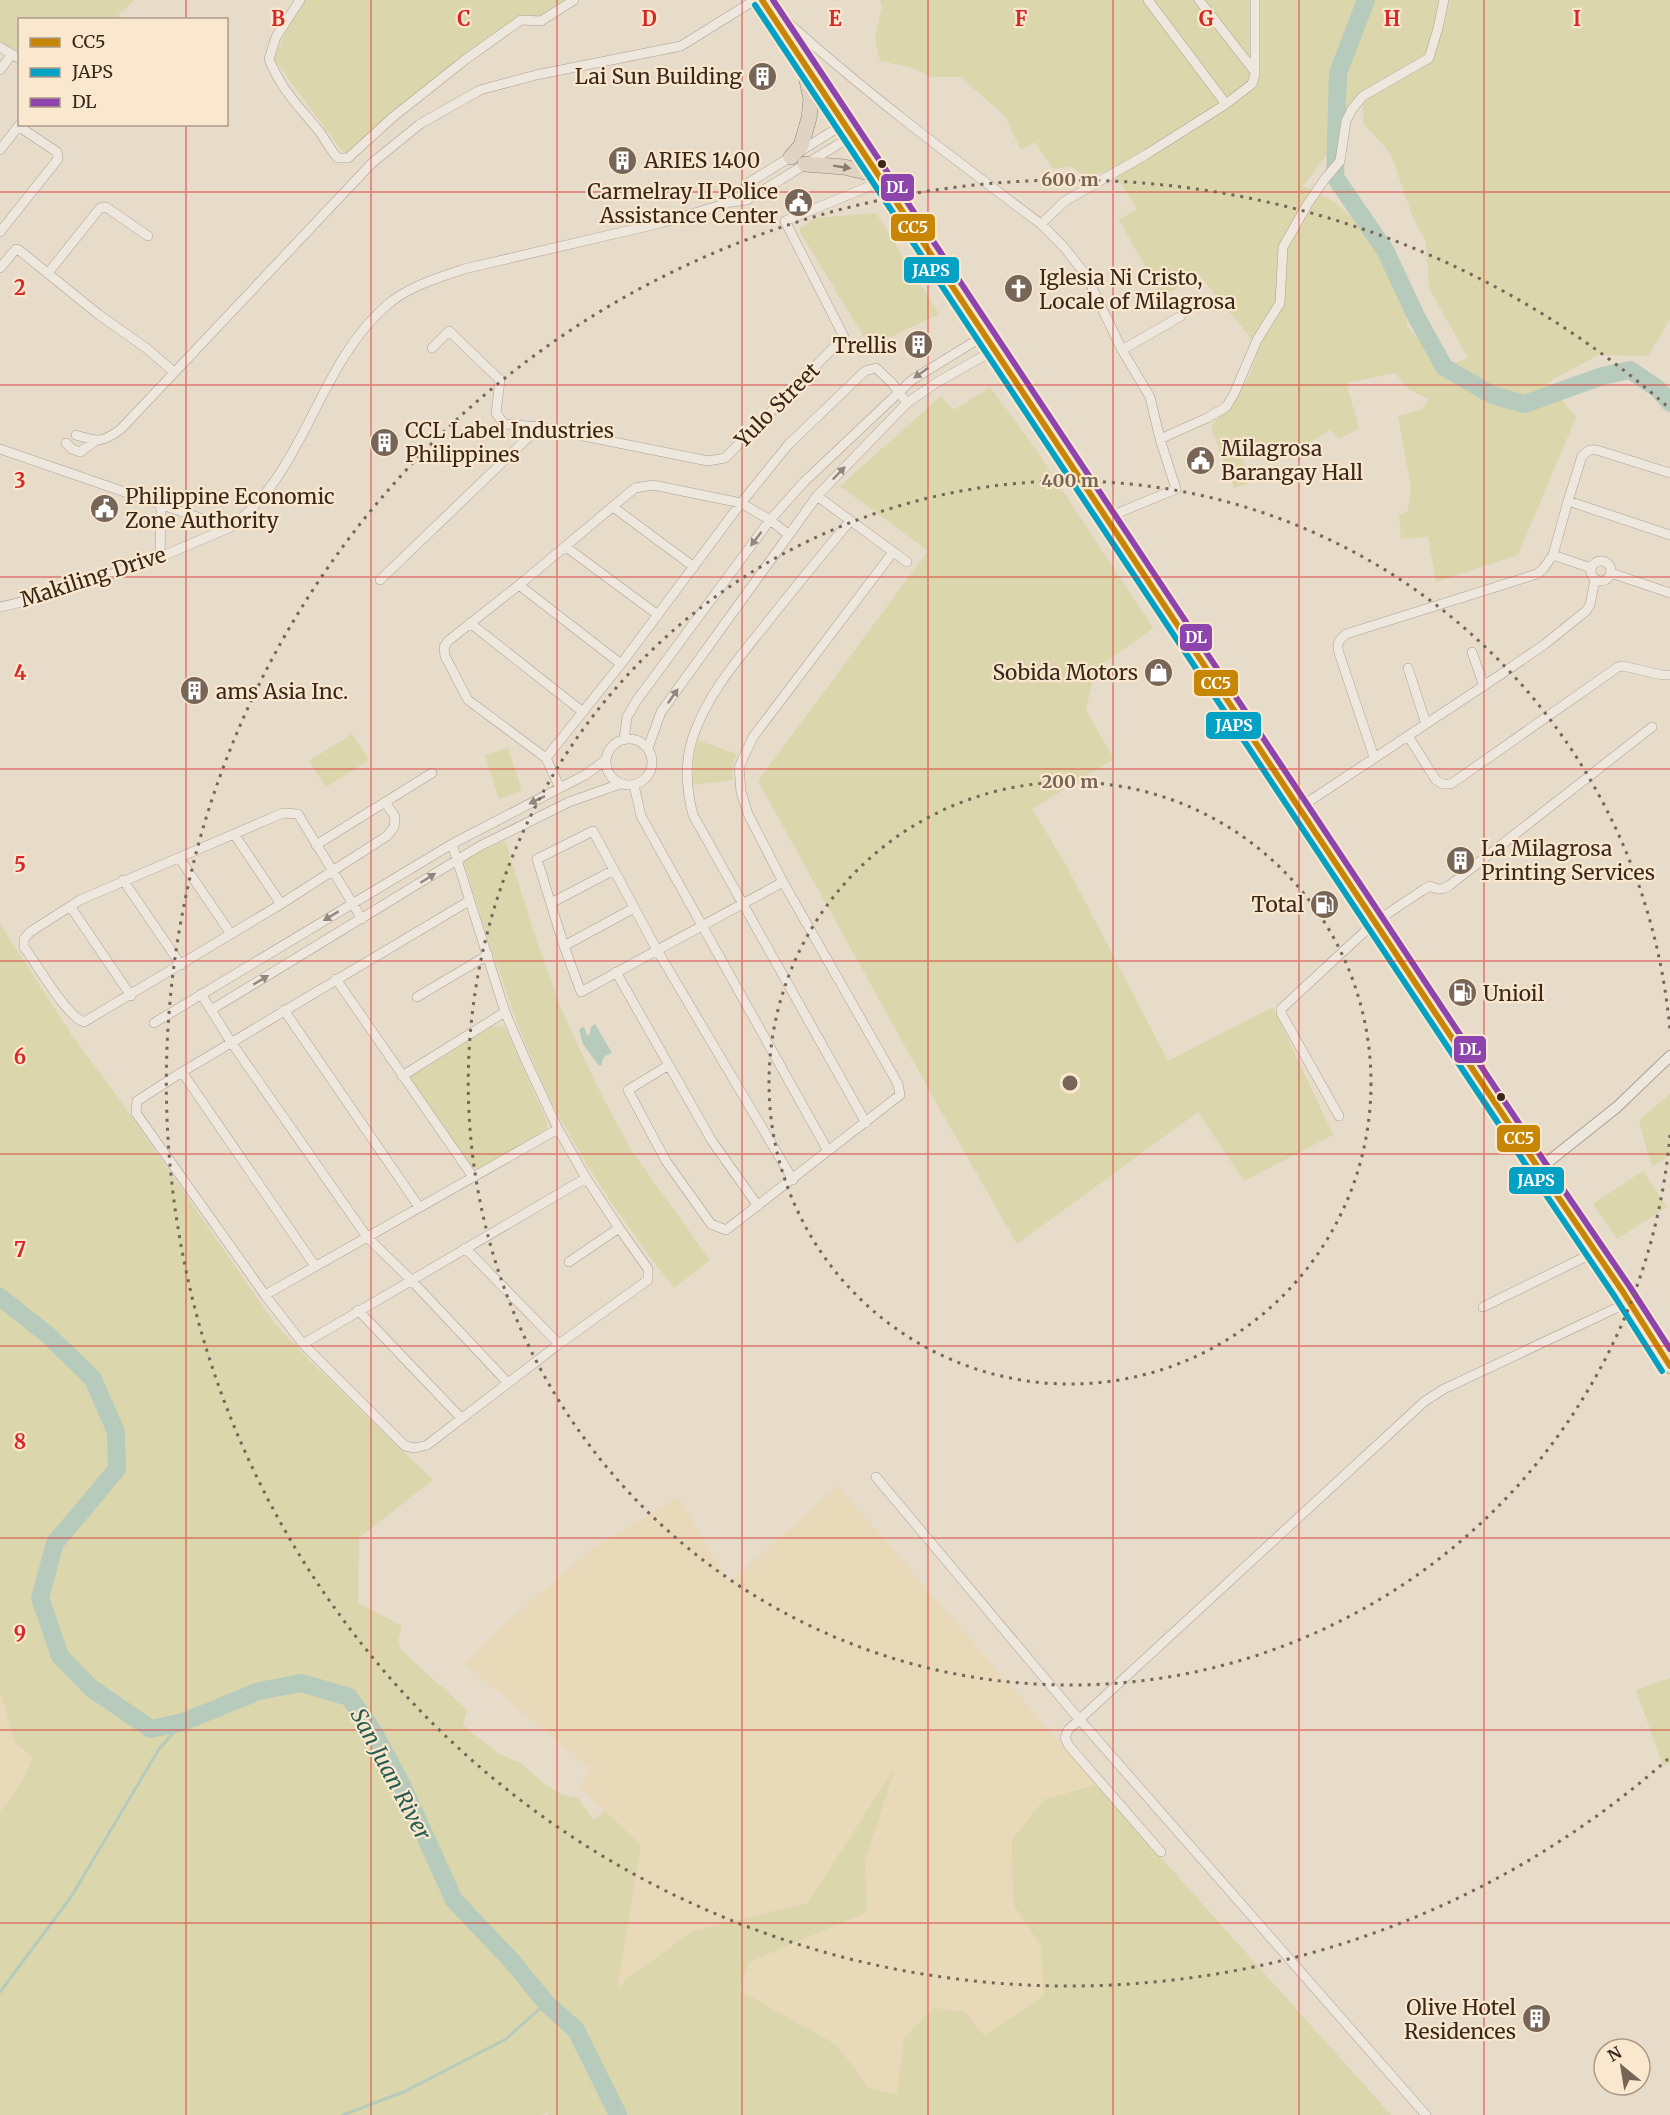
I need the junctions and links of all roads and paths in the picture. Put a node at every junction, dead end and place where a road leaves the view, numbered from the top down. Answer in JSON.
{"nodes":[{"id":1,"x":300,"y":0,"type":"edge"},
{"id":2,"x":574,"y":0,"type":"edge"},
{"id":3,"x":755,"y":0,"type":"edge"},
{"id":4,"x":763,"y":0,"type":"edge"},
{"id":5,"x":1148,"y":0,"type":"edge"},
{"id":6,"x":1199,"y":0,"type":"edge"},
{"id":7,"x":1256,"y":0,"type":"edge"},
{"id":8,"x":1444,"y":0,"type":"edge"},
{"id":9,"x":0,"y":47,"type":"edge"},
{"id":10,"x":16,"y":57,"type":"edge"},
{"id":11,"x":803,"y":62,"type":"junction"},
{"id":12,"x":0,"y":70,"type":"edge"},
{"id":13,"x":1255,"y":72,"type":"junction"},
{"id":14,"x":1226,"y":104,"type":"junction"},
{"id":15,"x":18,"y":126,"type":"edge"},
{"id":16,"x":20,"y":126,"type":"edge"},
{"id":17,"x":848,"y":130,"type":"junction"},
{"id":18,"x":0,"y":150,"type":"edge"},
{"id":19,"x":791,"y":157,"type":"junction"},
{"id":20,"x":805,"y":164,"type":"junction"},
{"id":21,"x":880,"y":178,"type":"junction"},
{"id":22,"x":731,"y":202,"type":"junction"},
{"id":23,"x":1041,"y":224,"type":"junction"},
{"id":24,"x":1,"y":227,"type":"edge"},
{"id":25,"x":148,"y":236,"type":"dead end"},
{"id":26,"x":0,"y":268,"type":"edge"},
{"id":27,"x":48,"y":273,"type":"junction"},
{"id":28,"x":1181,"y":316,"type":"dead end"},
{"id":29,"x":985,"y":335,"type":"junction"},
{"id":30,"x":432,"y":348,"type":"dead end"},
{"id":31,"x":994,"y":350,"type":"junction"},
{"id":32,"x":1122,"y":350,"type":"junction"},
{"id":33,"x":174,"y":372,"type":"junction"},
{"id":34,"x":898,"y":391,"type":"junction"},
{"id":35,"x":907,"y":403,"type":"junction"},
{"id":36,"x":539,"y":427,"type":"junction"},
{"id":37,"x":76,"y":435,"type":"dead end"},
{"id":38,"x":1160,"y":439,"type":"junction"},
{"id":39,"x":95,"y":441,"type":"junction"},
{"id":40,"x":66,"y":443,"type":"dead end"},
{"id":41,"x":0,"y":449,"type":"edge"},
{"id":42,"x":1670,"y":473,"type":"edge"},
{"id":43,"x":817,"y":496,"type":"junction"},
{"id":44,"x":1568,"y":501,"type":"junction"},
{"id":45,"x":741,"y":503,"type":"junction"},
{"id":46,"x":161,"y":505,"type":"junction"},
{"id":47,"x":613,"y":507,"type":"junction"},
{"id":48,"x":1106,"y":518,"type":"junction"},
{"id":49,"x":770,"y":520,"type":"junction"},
{"id":50,"x":850,"y":521,"type":"junction"},
{"id":51,"x":229,"y":528,"type":"junction"},
{"id":52,"x":788,"y":534,"type":"junction"},
{"id":53,"x":1670,"y":535,"type":"edge"},
{"id":54,"x":566,"y":547,"type":"junction"},
{"id":55,"x":893,"y":552,"type":"junction"},
{"id":56,"x":1553,"y":555,"type":"junction"},
{"id":57,"x":160,"y":557,"type":"junction"},
{"id":58,"x":906,"y":562,"type":"dead end"},
{"id":59,"x":694,"y":567,"type":"junction"},
{"id":60,"x":1591,"y":568,"type":"junction"},
{"id":61,"x":1611,"y":573,"type":"junction"},
{"id":62,"x":1595,"y":579,"type":"junction"},
{"id":63,"x":380,"y":580,"type":"dead end"},
{"id":64,"x":519,"y":585,"type":"junction"},
{"id":65,"x":1670,"y":593,"type":"edge"},
{"id":66,"x":0,"y":607,"type":"edge"},
{"id":67,"x":658,"y":615,"type":"junction"},
{"id":68,"x":470,"y":623,"type":"junction"},
{"id":69,"x":1472,"y":652,"type":"dead end"},
{"id":70,"x":621,"y":664,"type":"junction"},
{"id":71,"x":1408,"y":668,"type":"dead end"},
{"id":72,"x":1670,"y":675,"type":"edge"},
{"id":73,"x":1484,"y":686,"type":"junction"},
{"id":74,"x":584,"y":712,"type":"junction"},
{"id":75,"x":1426,"y":724,"type":"junction"},
{"id":76,"x":1652,"y":727,"type":"dead end"},
{"id":77,"x":1408,"y":736,"type":"junction"},
{"id":78,"x":624,"y":740,"type":"junction"},
{"id":79,"x":648,"y":748,"type":"junction"},
{"id":80,"x":1374,"y":757,"type":"junction"},
{"id":81,"x":546,"y":758,"type":"junction"},
{"id":82,"x":606,"y":760,"type":"junction"},
{"id":83,"x":432,"y":773,"type":"dead end"},
{"id":84,"x":620,"y":784,"type":"junction"},
{"id":85,"x":634,"y":785,"type":"junction"},
{"id":86,"x":560,"y":788,"type":"junction"},
{"id":87,"x":385,"y":802,"type":"junction"},
{"id":88,"x":1299,"y":808,"type":"junction"},
{"id":89,"x":234,"y":834,"type":"junction"},
{"id":90,"x":452,"y":844,"type":"junction"},
{"id":91,"x":316,"y":845,"type":"junction"},
{"id":92,"x":180,"y":859,"type":"junction"},
{"id":93,"x":456,"y":860,"type":"junction"},
{"id":94,"x":614,"y":870,"type":"junction"},
{"id":95,"x":332,"y":871,"type":"junction"},
{"id":96,"x":123,"y":880,"type":"junction"},
{"id":97,"x":783,"y":882,"type":"junction"},
{"id":98,"x":469,"y":901,"type":"junction"},
{"id":99,"x":352,"y":903,"type":"junction"},
{"id":100,"x":550,"y":903,"type":"junction"},
{"id":101,"x":281,"y":904,"type":"junction"},
{"id":102,"x":742,"y":904,"type":"junction"},
{"id":103,"x":70,"y":906,"type":"junction"},
{"id":104,"x":634,"y":908,"type":"junction"},
{"id":105,"x":362,"y":919,"type":"junction"},
{"id":106,"x":1375,"y":922,"type":"junction"},
{"id":107,"x":702,"y":926,"type":"junction"},
{"id":108,"x":231,"y":934,"type":"junction"},
{"id":109,"x":564,"y":946,"type":"junction"},
{"id":110,"x":657,"y":950,"type":"junction"},
{"id":111,"x":488,"y":955,"type":"junction"},
{"id":112,"x":181,"y":965,"type":"junction"},
{"id":113,"x":616,"y":972,"type":"junction"},
{"id":114,"x":336,"y":979,"type":"junction"},
{"id":115,"x":201,"y":994,"type":"junction"},
{"id":116,"x":131,"y":996,"type":"junction"},
{"id":117,"x":417,"y":997,"type":"dead end"},
{"id":118,"x":211,"y":1010,"type":"junction"},
{"id":119,"x":284,"y":1010,"type":"junction"},
{"id":120,"x":505,"y":1012,"type":"junction"},
{"id":121,"x":154,"y":1023,"type":"dead end"},
{"id":122,"x":231,"y":1042,"type":"junction"},
{"id":123,"x":1670,"y":1056,"type":"edge"},
{"id":124,"x":669,"y":1065,"type":"junction"},
{"id":125,"x":182,"y":1072,"type":"junction"},
{"id":126,"x":402,"y":1076,"type":"junction"},
{"id":127,"x":1339,"y":1116,"type":"dead end"},
{"id":128,"x":866,"y":1123,"type":"junction"},
{"id":129,"x":558,"y":1129,"type":"junction"},
{"id":130,"x":828,"y":1151,"type":"junction"},
{"id":131,"x":1539,"y":1169,"type":"junction"},
{"id":132,"x":473,"y":1177,"type":"junction"},
{"id":133,"x":586,"y":1178,"type":"junction"},
{"id":134,"x":793,"y":1180,"type":"junction"},
{"id":135,"x":758,"y":1206,"type":"junction"},
{"id":136,"x":419,"y":1207,"type":"junction"},
{"id":137,"x":619,"y":1228,"type":"junction"},
{"id":138,"x":367,"y":1237,"type":"junction"},
{"id":139,"x":465,"y":1248,"type":"junction"},
{"id":140,"x":1595,"y":1252,"type":"junction"},
{"id":141,"x":569,"y":1262,"type":"dead end"},
{"id":142,"x":315,"y":1266,"type":"junction"},
{"id":143,"x":411,"y":1280,"type":"junction"},
{"id":144,"x":265,"y":1295,"type":"junction"},
{"id":145,"x":1629,"y":1302,"type":"junction"},
{"id":146,"x":1483,"y":1307,"type":"dead end"},
{"id":147,"x":358,"y":1310,"type":"junction"},
{"id":148,"x":303,"y":1344,"type":"junction"},
{"id":149,"x":559,"y":1344,"type":"junction"},
{"id":150,"x":1670,"y":1366,"type":"edge"},
{"id":151,"x":508,"y":1383,"type":"junction"},
{"id":152,"x":461,"y":1418,"type":"junction"},
{"id":153,"x":876,"y":1477,"type":"dead end"},
{"id":154,"x":1080,"y":1720,"type":"junction"},
{"id":155,"x":1161,"y":1852,"type":"dead end"},
{"id":156,"x":1426,"y":2115,"type":"edge"}],
"edges":[{"from":1,"to":2,"type":"street"},
{"from":3,"to":33,"type":"street"},
{"from":4,"to":11,"type":"highway"},
{"from":4,"to":23,"type":"street"},
{"from":5,"to":14,"type":"street"},
{"from":6,"to":13,"type":"street"},
{"from":7,"to":13,"type":"street"},
{"from":8,"to":38,"type":"street"},
{"from":9,"to":10,"type":"street"},
{"from":10,"to":12,"type":"street"},
{"from":11,"to":17,"type":"highway"},
{"from":11,"to":19,"type":"highway"},
{"from":13,"to":14,"type":"street"},
{"from":14,"to":23,"type":"street"},
{"from":15,"to":18,"type":"street"},
{"from":16,"to":24,"type":"street"},
{"from":17,"to":19,"type":"street","name":"Makiling Drive"},
{"from":17,"to":20,"type":"street","name":"Makiling Drive"},
{"from":17,"to":21,"type":"highway"},
{"from":19,"to":22,"type":"street","name":"Makiling Drive"},
{"from":20,"to":21,"type":"highway","one_way":true},
{"from":20,"to":22,"type":"street","name":"Makiling Drive"},
{"from":21,"to":29,"type":"highway"},
{"from":21,"to":36,"type":"street","name":"Yulo Street"},
{"from":22,"to":51,"type":"street","name":"Makiling Drive"},
{"from":23,"to":32,"type":"street"},
{"from":25,"to":27,"type":"street"},
{"from":26,"to":27,"type":"street"},
{"from":27,"to":33,"type":"street"},
{"from":28,"to":32,"type":"street"},
{"from":29,"to":31,"type":"highway"},
{"from":29,"to":34,"type":"street","one_way":true},
{"from":30,"to":36,"type":"street","name":"Yulo Street"},
{"from":31,"to":35,"type":"street"},
{"from":31,"to":48,"type":"highway"},
{"from":32,"to":38,"type":"street"},
{"from":33,"to":39,"type":"street"},
{"from":34,"to":35,"type":"street"},
{"from":34,"to":45,"type":"street"},
{"from":34,"to":49,"type":"street"},
{"from":43,"to":35,"type":"street","one_way":true},
{"from":36,"to":63,"type":"street"},
{"from":37,"to":39,"type":"street"},
{"from":38,"to":48,"type":"street"},
{"from":39,"to":40,"type":"street"},
{"from":41,"to":46,"type":"street"},
{"from":42,"to":44,"type":"street"},
{"from":43,"to":50,"type":"street"},
{"from":43,"to":52,"type":"street"},
{"from":44,"to":53,"type":"street"},
{"from":44,"to":56,"type":"street"},
{"from":45,"to":47,"type":"street"},
{"from":45,"to":49,"type":"street"},
{"from":45,"to":59,"type":"street"},
{"from":46,"to":51,"type":"street"},
{"from":46,"to":57,"type":"street"},
{"from":47,"to":54,"type":"street"},
{"from":47,"to":59,"type":"street"},
{"from":48,"to":88,"type":"highway"},
{"from":49,"to":52,"type":"street"},
{"from":49,"to":78,"type":"street","one_way":true},
{"from":50,"to":55,"type":"street"},
{"from":50,"to":102,"type":"street"},
{"from":51,"to":57,"type":"street","name":"Makiling Drive"},
{"from":79,"to":52,"type":"street","one_way":true},
{"from":54,"to":64,"type":"street"},
{"from":54,"to":67,"type":"street"},
{"from":55,"to":58,"type":"street"},
{"from":55,"to":97,"type":"street"},
{"from":56,"to":60,"type":"street"},
{"from":56,"to":80,"type":"street"},
{"from":57,"to":66,"type":"street","name":"Makiling Drive"},
{"from":59,"to":67,"type":"street"},
{"from":60,"to":61,"type":"street"},
{"from":60,"to":62,"type":"street"},
{"from":61,"to":62,"type":"street"},
{"from":61,"to":65,"type":"street"},
{"from":62,"to":73,"type":"street"},
{"from":64,"to":68,"type":"street"},
{"from":64,"to":70,"type":"street"},
{"from":67,"to":70,"type":"street"},
{"from":68,"to":74,"type":"street"},
{"from":68,"to":81,"type":"street"},
{"from":69,"to":73,"type":"street"},
{"from":70,"to":74,"type":"street"},
{"from":71,"to":75,"type":"street"},
{"from":72,"to":77,"type":"street"},
{"from":73,"to":75,"type":"street"},
{"from":74,"to":81,"type":"street"},
{"from":75,"to":77,"type":"street"},
{"from":76,"to":106,"type":"street"},
{"from":77,"to":80,"type":"street"},
{"from":78,"to":79,"type":"street"},
{"from":78,"to":82,"type":"street"},
{"from":79,"to":85,"type":"street"},
{"from":80,"to":88,"type":"street"},
{"from":81,"to":86,"type":"street"},
{"from":82,"to":84,"type":"street"},
{"from":82,"to":86,"type":"street"},
{"from":83,"to":87,"type":"street"},
{"from":84,"to":85,"type":"street"},
{"from":84,"to":93,"type":"street"},
{"from":85,"to":107,"type":"street"},
{"from":86,"to":90,"type":"street","one_way":true},
{"from":87,"to":91,"type":"street"},
{"from":87,"to":95,"type":"street"},
{"from":88,"to":106,"type":"highway"},
{"from":89,"to":91,"type":"street"},
{"from":89,"to":92,"type":"street"},
{"from":89,"to":101,"type":"street"},
{"from":90,"to":93,"type":"street"},
{"from":90,"to":99,"type":"street"},
{"from":91,"to":95,"type":"street"},
{"from":92,"to":96,"type":"street"},
{"from":92,"to":108,"type":"street"},
{"from":93,"to":98,"type":"street"},
{"from":105,"to":93,"type":"street","one_way":true},
{"from":94,"to":100,"type":"street"},
{"from":94,"to":100,"type":"street"},
{"from":94,"to":104,"type":"street"},
{"from":95,"to":99,"type":"street"},
{"from":95,"to":101,"type":"street"},
{"from":96,"to":103,"type":"street"},
{"from":96,"to":112,"type":"street"},
{"from":97,"to":102,"type":"street"},
{"from":97,"to":128,"type":"street"},
{"from":98,"to":111,"type":"street"},
{"from":98,"to":114,"type":"street"},
{"from":99,"to":105,"type":"street"},
{"from":99,"to":115,"type":"street","one_way":true},
{"from":100,"to":109,"type":"street"},
{"from":101,"to":108,"type":"street"},
{"from":102,"to":107,"type":"street"},
{"from":102,"to":128,"type":"street"},
{"from":103,"to":116,"type":"street"},
{"from":103,"to":116,"type":"street"},
{"from":104,"to":109,"type":"street"},
{"from":104,"to":110,"type":"street"},
{"from":118,"to":105,"type":"street","one_way":true},
{"from":106,"to":127,"type":"street"},
{"from":106,"to":131,"type":"highway"},
{"from":107,"to":110,"type":"street"},
{"from":107,"to":130,"type":"street"},
{"from":108,"to":112,"type":"street"},
{"from":109,"to":113,"type":"street"},
{"from":110,"to":113,"type":"street"},
{"from":110,"to":134,"type":"street"},
{"from":111,"to":117,"type":"street"},
{"from":111,"to":120,"type":"street"},
{"from":112,"to":116,"type":"street"},
{"from":113,"to":124,"type":"street"},
{"from":114,"to":119,"type":"street"},
{"from":114,"to":126,"type":"street"},
{"from":115,"to":118,"type":"street"},
{"from":115,"to":121,"type":"street"},
{"from":118,"to":122,"type":"street"},
{"from":119,"to":122,"type":"street"},
{"from":119,"to":136,"type":"street"},
{"from":120,"to":126,"type":"street"},
{"from":120,"to":129,"type":"street"},
{"from":122,"to":125,"type":"street"},
{"from":122,"to":138,"type":"street"},
{"from":123,"to":131,"type":"street"},
{"from":124,"to":135,"type":"street"},
{"from":124,"to":135,"type":"street"},
{"from":125,"to":142,"type":"street"},
{"from":125,"to":144,"type":"street"},
{"from":126,"to":132,"type":"street"},
{"from":128,"to":130,"type":"street"},
{"from":129,"to":132,"type":"street"},
{"from":129,"to":133,"type":"street"},
{"from":130,"to":134,"type":"street"},
{"from":131,"to":140,"type":"highway"},
{"from":132,"to":136,"type":"street"},
{"from":133,"to":137,"type":"street"},
{"from":133,"to":139,"type":"street"},
{"from":134,"to":135,"type":"street"},
{"from":136,"to":138,"type":"street"},
{"from":137,"to":141,"type":"street"},
{"from":137,"to":149,"type":"street"},
{"from":138,"to":142,"type":"street"},
{"from":138,"to":143,"type":"street"},
{"from":139,"to":143,"type":"street"},
{"from":139,"to":149,"type":"street"},
{"from":140,"to":145,"type":"highway"},
{"from":140,"to":146,"type":"street"},
{"from":142,"to":144,"type":"street"},
{"from":143,"to":147,"type":"street"},
{"from":143,"to":151,"type":"street"},
{"from":144,"to":148,"type":"street"},
{"from":145,"to":150,"type":"highway"},
{"from":145,"to":154,"type":"street"},
{"from":147,"to":148,"type":"street"},
{"from":147,"to":152,"type":"street"},
{"from":148,"to":152,"type":"street"},
{"from":149,"to":151,"type":"street"},
{"from":151,"to":152,"type":"street"},
{"from":153,"to":154,"type":"street"},
{"from":154,"to":155,"type":"street"},
{"from":154,"to":156,"type":"street"}]}
